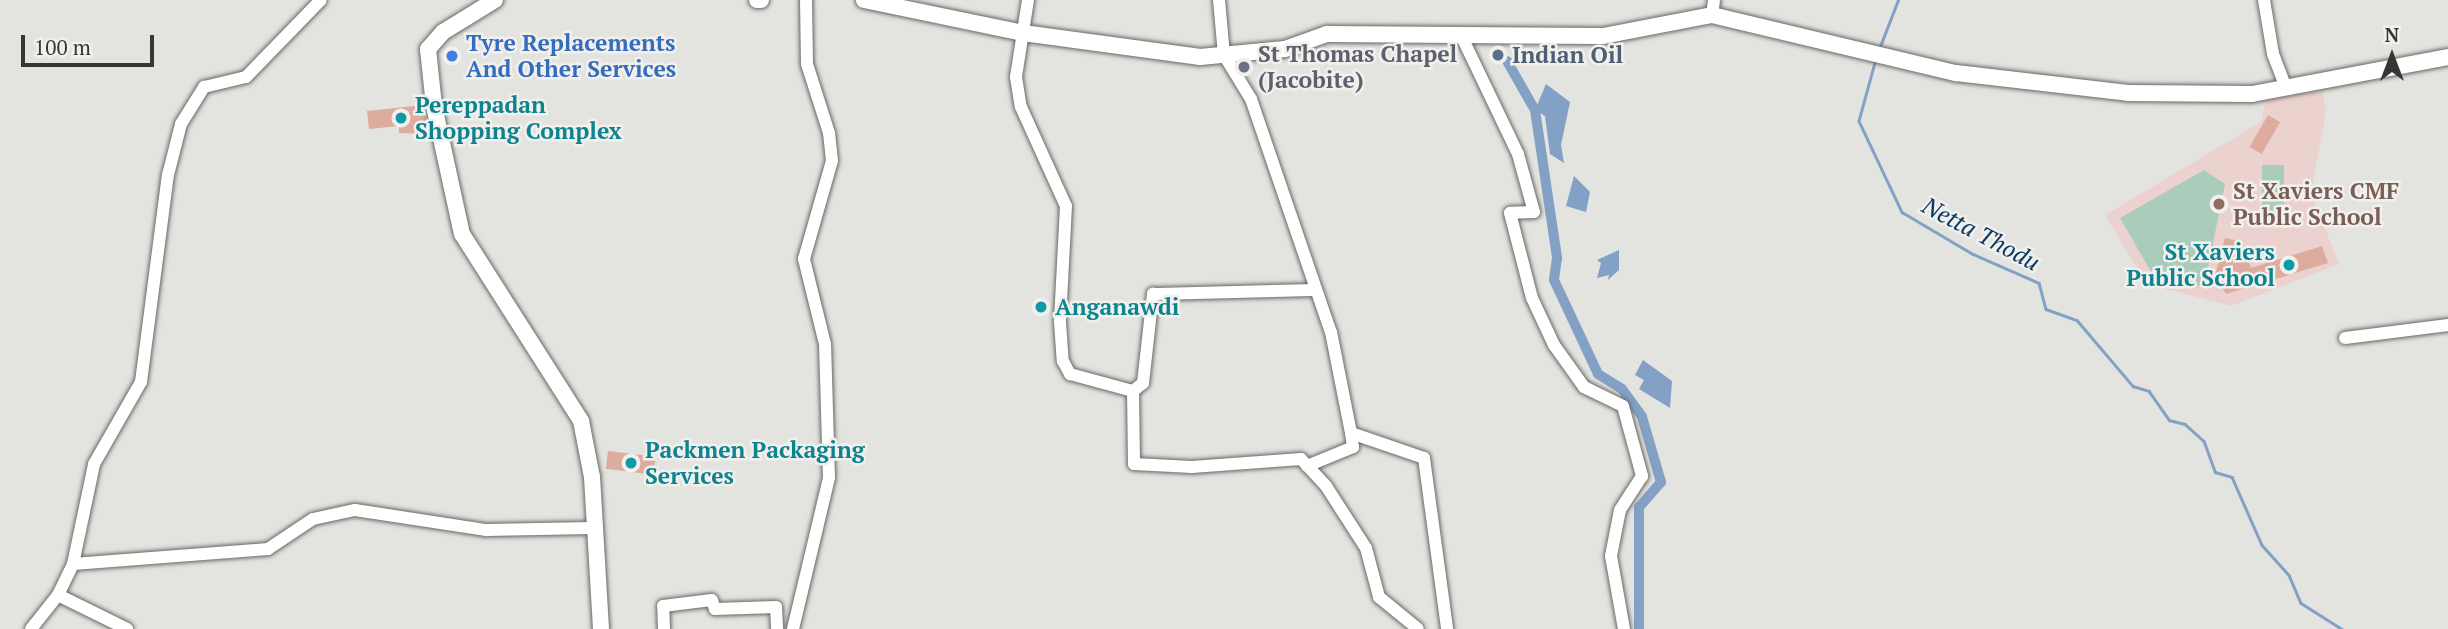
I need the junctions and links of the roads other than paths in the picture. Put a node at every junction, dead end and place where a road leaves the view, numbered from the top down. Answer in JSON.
{"nodes":[{"id":1,"x":321,"y":0,"type":"edge"},
{"id":2,"x":806,"y":0,"type":"edge"},
{"id":3,"x":864,"y":0,"type":"edge"},
{"id":4,"x":1027,"y":0,"type":"edge"},
{"id":5,"x":1219,"y":0,"type":"edge"},
{"id":6,"x":2264,"y":0,"type":"edge"},
{"id":7,"x":485,"y":2,"type":"edge"},
{"id":8,"x":1713,"y":8,"type":"edge"},
{"id":9,"x":1023,"y":33,"type":"junction"},
{"id":10,"x":1460,"y":33,"type":"junction"},
{"id":11,"x":1224,"y":55,"type":"junction"},
{"id":12,"x":2448,"y":57,"type":"edge"},
{"id":13,"x":2286,"y":88,"type":"junction"},
{"id":14,"x":1316,"y":290,"type":"junction"},
{"id":15,"x":2448,"y":325,"type":"edge"},
{"id":16,"x":2345,"y":338,"type":"dead end"},
{"id":17,"x":1133,"y":391,"type":"junction"},
{"id":18,"x":1351,"y":433,"type":"junction"},
{"id":19,"x":1307,"y":466,"type":"junction"},
{"id":20,"x":595,"y":528,"type":"junction"},
{"id":21,"x":73,"y":564,"type":"junction"},
{"id":22,"x":58,"y":595,"type":"junction"},
{"id":23,"x":31,"y":629,"type":"edge"},
{"id":24,"x":127,"y":629,"type":"edge"},
{"id":25,"x":601,"y":629,"type":"edge"},
{"id":26,"x":664,"y":629,"type":"edge"},
{"id":27,"x":777,"y":629,"type":"edge"},
{"id":28,"x":793,"y":629,"type":"edge"},
{"id":29,"x":1418,"y":629,"type":"edge"},
{"id":30,"x":1447,"y":629,"type":"edge"},
{"id":31,"x":1624,"y":629,"type":"edge"}],
"edges":[{"from":1,"to":21,"type":"street"},
{"from":2,"to":28,"type":"street"},
{"from":3,"to":9,"type":"main road"},
{"from":4,"to":9,"type":"street"},
{"from":5,"to":11,"type":"street"},
{"from":6,"to":13,"type":"street"},
{"from":7,"to":20,"type":"main road"},
{"from":8,"to":10,"type":"main road"},
{"from":8,"to":13,"type":"main road"},
{"from":9,"to":11,"type":"main road"},
{"from":9,"to":17,"type":"street"},
{"from":10,"to":11,"type":"main road"},
{"from":10,"to":31,"type":"street"},
{"from":11,"to":14,"type":"street"},
{"from":12,"to":13,"type":"main road"},
{"from":14,"to":17,"type":"street"},
{"from":14,"to":18,"type":"street"},
{"from":15,"to":16,"type":"street"},
{"from":17,"to":19,"type":"street"},
{"from":18,"to":19,"type":"street"},
{"from":18,"to":30,"type":"street"},
{"from":19,"to":29,"type":"street"},
{"from":20,"to":21,"type":"street"},
{"from":20,"to":25,"type":"main road"},
{"from":21,"to":22,"type":"street"},
{"from":22,"to":23,"type":"street"},
{"from":22,"to":24,"type":"street"},
{"from":26,"to":27,"type":"street"}]}
